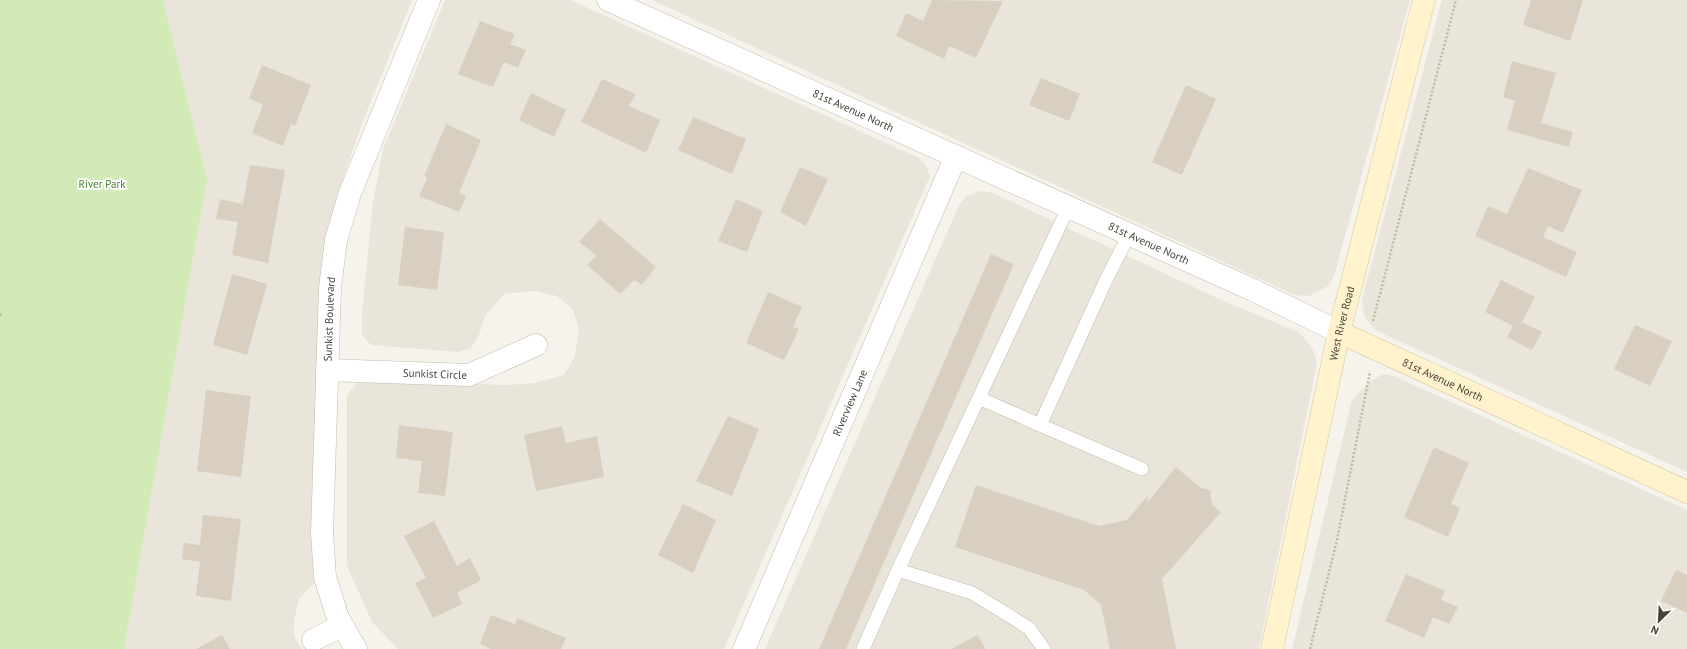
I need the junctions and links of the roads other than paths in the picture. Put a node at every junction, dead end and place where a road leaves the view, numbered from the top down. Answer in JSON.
{"nodes":[{"id":1,"x":429,"y":0,"type":"edge"},
{"id":2,"x":608,"y":0,"type":"edge"},
{"id":3,"x":1424,"y":0,"type":"edge"},
{"id":4,"x":956,"y":156,"type":"junction"},
{"id":5,"x":1068,"y":208,"type":"junction"},
{"id":6,"x":1129,"y":236,"type":"junction"},
{"id":7,"x":1339,"y":332,"type":"junction"},
{"id":8,"x":536,"y":345,"type":"dead end"},
{"id":9,"x":327,"y":370,"type":"junction"},
{"id":10,"x":979,"y":398,"type":"junction"},
{"id":11,"x":1040,"y":425,"type":"junction"},
{"id":12,"x":1142,"y":469,"type":"dead end"},
{"id":13,"x":1687,"y":492,"type":"edge"},
{"id":14,"x":898,"y":570,"type":"junction"},
{"id":15,"x":342,"y":626,"type":"junction"},
{"id":16,"x":313,"y":640,"type":"dead end"},
{"id":17,"x":356,"y":649,"type":"edge"},
{"id":18,"x":744,"y":649,"type":"edge"},
{"id":19,"x":863,"y":649,"type":"edge"},
{"id":20,"x":1044,"y":649,"type":"edge"},
{"id":21,"x":1272,"y":649,"type":"edge"}],
"edges":[{"from":1,"to":9,"type":"street","name":"Sunkist Boulevard"},
{"from":2,"to":4,"type":"street","name":"81st Avenue North"},
{"from":3,"to":7,"type":"street","name":"West River Road"},
{"from":4,"to":5,"type":"street","name":"81st Avenue North"},
{"from":4,"to":18,"type":"street","name":"Riverview Lane"},
{"from":5,"to":6,"type":"street","name":"81st Avenue North"},
{"from":5,"to":10,"type":"lane"},
{"from":6,"to":7,"type":"street","name":"81st Avenue North"},
{"from":6,"to":11,"type":"lane"},
{"from":7,"to":13,"type":"street","name":"81st Avenue North"},
{"from":7,"to":21,"type":"street","name":"West River Road"},
{"from":8,"to":9,"type":"street","name":"Sunkist Circle"},
{"from":9,"to":15,"type":"street","name":"Sunkist Boulevard"},
{"from":10,"to":11,"type":"lane"},
{"from":10,"to":14,"type":"lane"},
{"from":11,"to":12,"type":"lane"},
{"from":14,"to":19,"type":"lane"},
{"from":14,"to":20,"type":"lane"},
{"from":15,"to":16,"type":"street"},
{"from":15,"to":17,"type":"street","name":"Sunkist Boulevard"}]}
